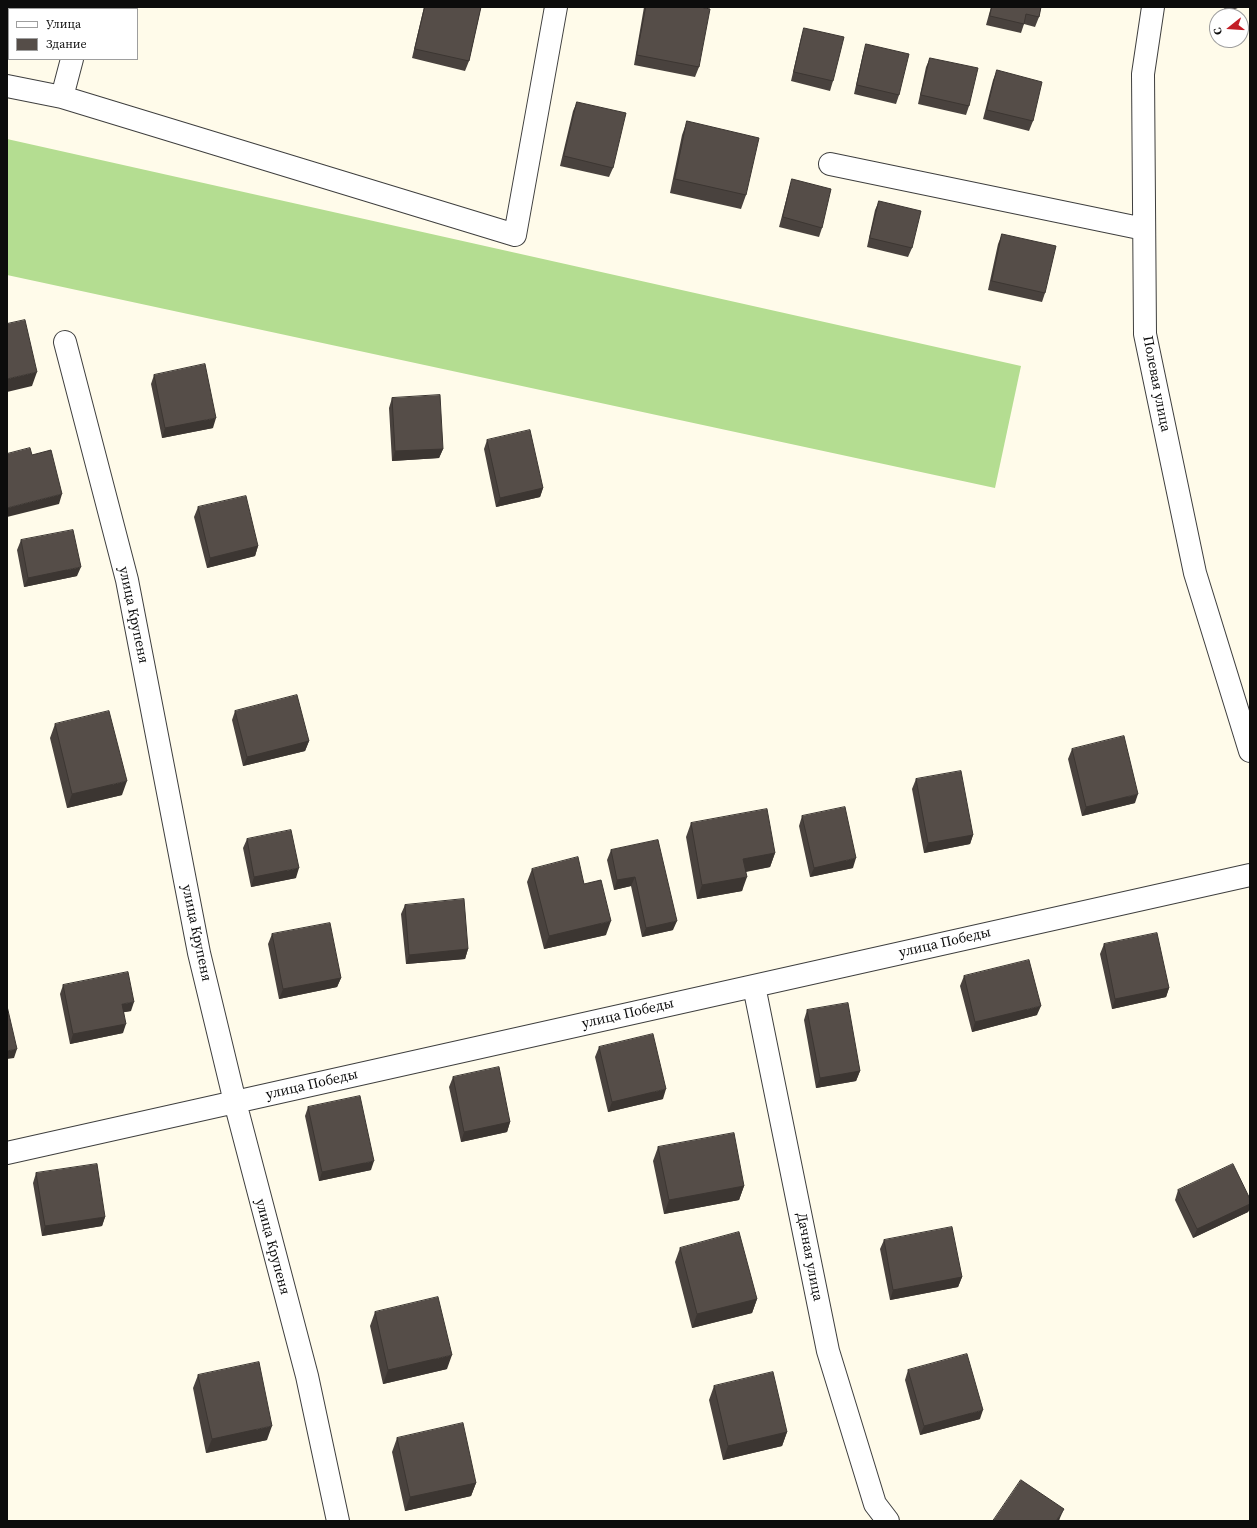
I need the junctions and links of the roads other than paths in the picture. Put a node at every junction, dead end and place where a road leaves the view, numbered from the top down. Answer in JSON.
{"nodes":[{"id":1,"x":556,"y":7,"type":"edge"},
{"id":2,"x":1153,"y":7,"type":"edge"},
{"id":3,"x":72,"y":60,"type":"edge"},
{"id":4,"x":7,"y":86,"type":"edge"},
{"id":5,"x":62,"y":97,"type":"junction"},
{"id":6,"x":830,"y":164,"type":"dead end"},
{"id":7,"x":1144,"y":229,"type":"junction"},
{"id":8,"x":65,"y":342,"type":"dead end"},
{"id":9,"x":1250,"y":750,"type":"edge"},
{"id":10,"x":1250,"y":875,"type":"edge"},
{"id":11,"x":754,"y":986,"type":"junction"},
{"id":12,"x":234,"y":1102,"type":"junction"},
{"id":13,"x":7,"y":1153,"type":"edge"},
{"id":14,"x":338,"y":1521,"type":"edge"},
{"id":15,"x":888,"y":1521,"type":"edge"}],
"edges":[{"from":1,"to":5,"type":"street"},
{"from":2,"to":7,"type":"street","name":"Полевая улица"},
{"from":3,"to":5,"type":"street"},
{"from":4,"to":5,"type":"street"},
{"from":6,"to":7,"type":"street"},
{"from":7,"to":9,"type":"street","name":"Полевая улица"},
{"from":8,"to":12,"type":"street","name":"улица Крупеня"},
{"from":10,"to":11,"type":"street","name":"улица Победы"},
{"from":11,"to":12,"type":"street","name":"улица Победы"},
{"from":11,"to":15,"type":"street","name":"Дачная улица"},
{"from":12,"to":13,"type":"street","name":"улица Победы"},
{"from":12,"to":14,"type":"street","name":"улица Крупеня"}]}
